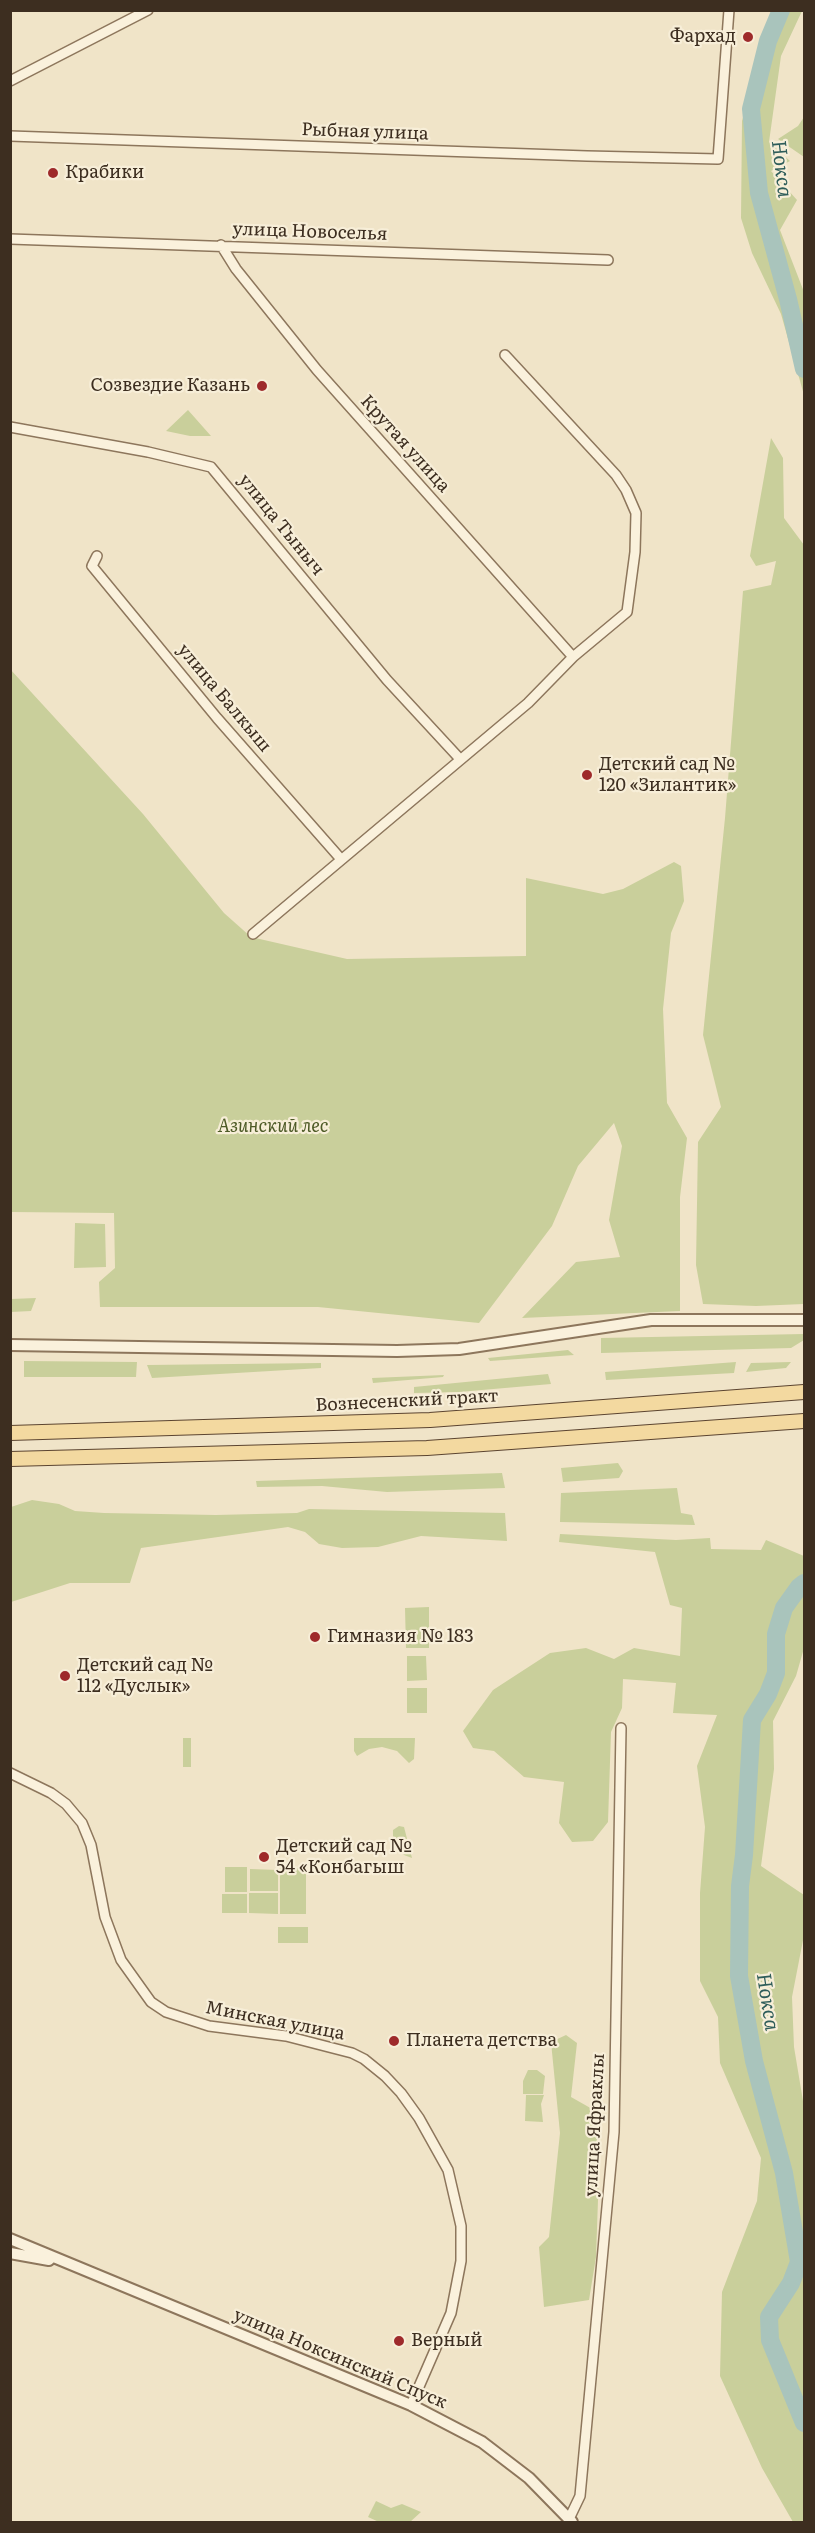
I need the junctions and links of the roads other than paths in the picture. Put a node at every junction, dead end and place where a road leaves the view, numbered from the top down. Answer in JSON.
{"nodes":[{"id":1,"x":148,"y":10,"type":"edge"},
{"id":2,"x":729,"y":10,"type":"edge"},
{"id":3,"x":10,"y":81,"type":"edge"},
{"id":4,"x":10,"y":136,"type":"edge"},
{"id":5,"x":10,"y":239,"type":"edge"},
{"id":6,"x":221,"y":245,"type":"junction"},
{"id":7,"x":608,"y":260,"type":"dead end"},
{"id":8,"x":505,"y":355,"type":"dead end"},
{"id":9,"x":10,"y":427,"type":"edge"},
{"id":10,"x":97,"y":556,"type":"dead end"},
{"id":11,"x":573,"y":657,"type":"junction"},
{"id":12,"x":460,"y":759,"type":"junction"},
{"id":13,"x":340,"y":858,"type":"junction"},
{"id":14,"x":253,"y":934,"type":"dead end"},
{"id":15,"x":804,"y":1320,"type":"edge"},
{"id":16,"x":10,"y":1345,"type":"edge"},
{"id":17,"x":804,"y":1392,"type":"edge"},
{"id":18,"x":804,"y":1421,"type":"edge"},
{"id":19,"x":10,"y":1433,"type":"edge"},
{"id":20,"x":10,"y":1459,"type":"edge"},
{"id":21,"x":621,"y":1728,"type":"dead end"},
{"id":22,"x":10,"y":1773,"type":"edge"},
{"id":23,"x":10,"y":2239,"type":"edge"},
{"id":24,"x":10,"y":2253,"type":"edge"},
{"id":25,"x":76,"y":2266,"type":"junction"},
{"id":26,"x":411,"y":2405,"type":"junction"},
{"id":27,"x":571,"y":2521,"type":"edge"}],
"edges":[{"from":1,"to":3,"type":"street"},
{"from":2,"to":4,"type":"street","name":"Рыбная улица"},
{"from":5,"to":6,"type":"street","name":"улица Новоселья"},
{"from":6,"to":7,"type":"street","name":"улица Новоселья"},
{"from":6,"to":11,"type":"street","name":"Крутая улица"},
{"from":8,"to":11,"type":"street"},
{"from":9,"to":12,"type":"street","name":"улица Тыныч"},
{"from":10,"to":13,"type":"street","name":"улица Балкыш"},
{"from":11,"to":12,"type":"street"},
{"from":12,"to":13,"type":"street"},
{"from":13,"to":14,"type":"street"},
{"from":15,"to":16,"type":"street"},
{"from":17,"to":19,"type":"main road","name":"Вознесенский тракт"},
{"from":18,"to":20,"type":"main road"},
{"from":21,"to":27,"type":"street","name":"улица Яфраклы"},
{"from":22,"to":26,"type":"street","name":"Минская улица"},
{"from":23,"to":25,"type":"street","name":"улица Ноксинский Спуск"},
{"from":24,"to":25,"type":"street","name":"улица Ноксинский Спуск"},
{"from":25,"to":26,"type":"street","name":"улица Ноксинский Спуск"},
{"from":26,"to":27,"type":"street","name":"улица Ноксинский Спуск"}]}
